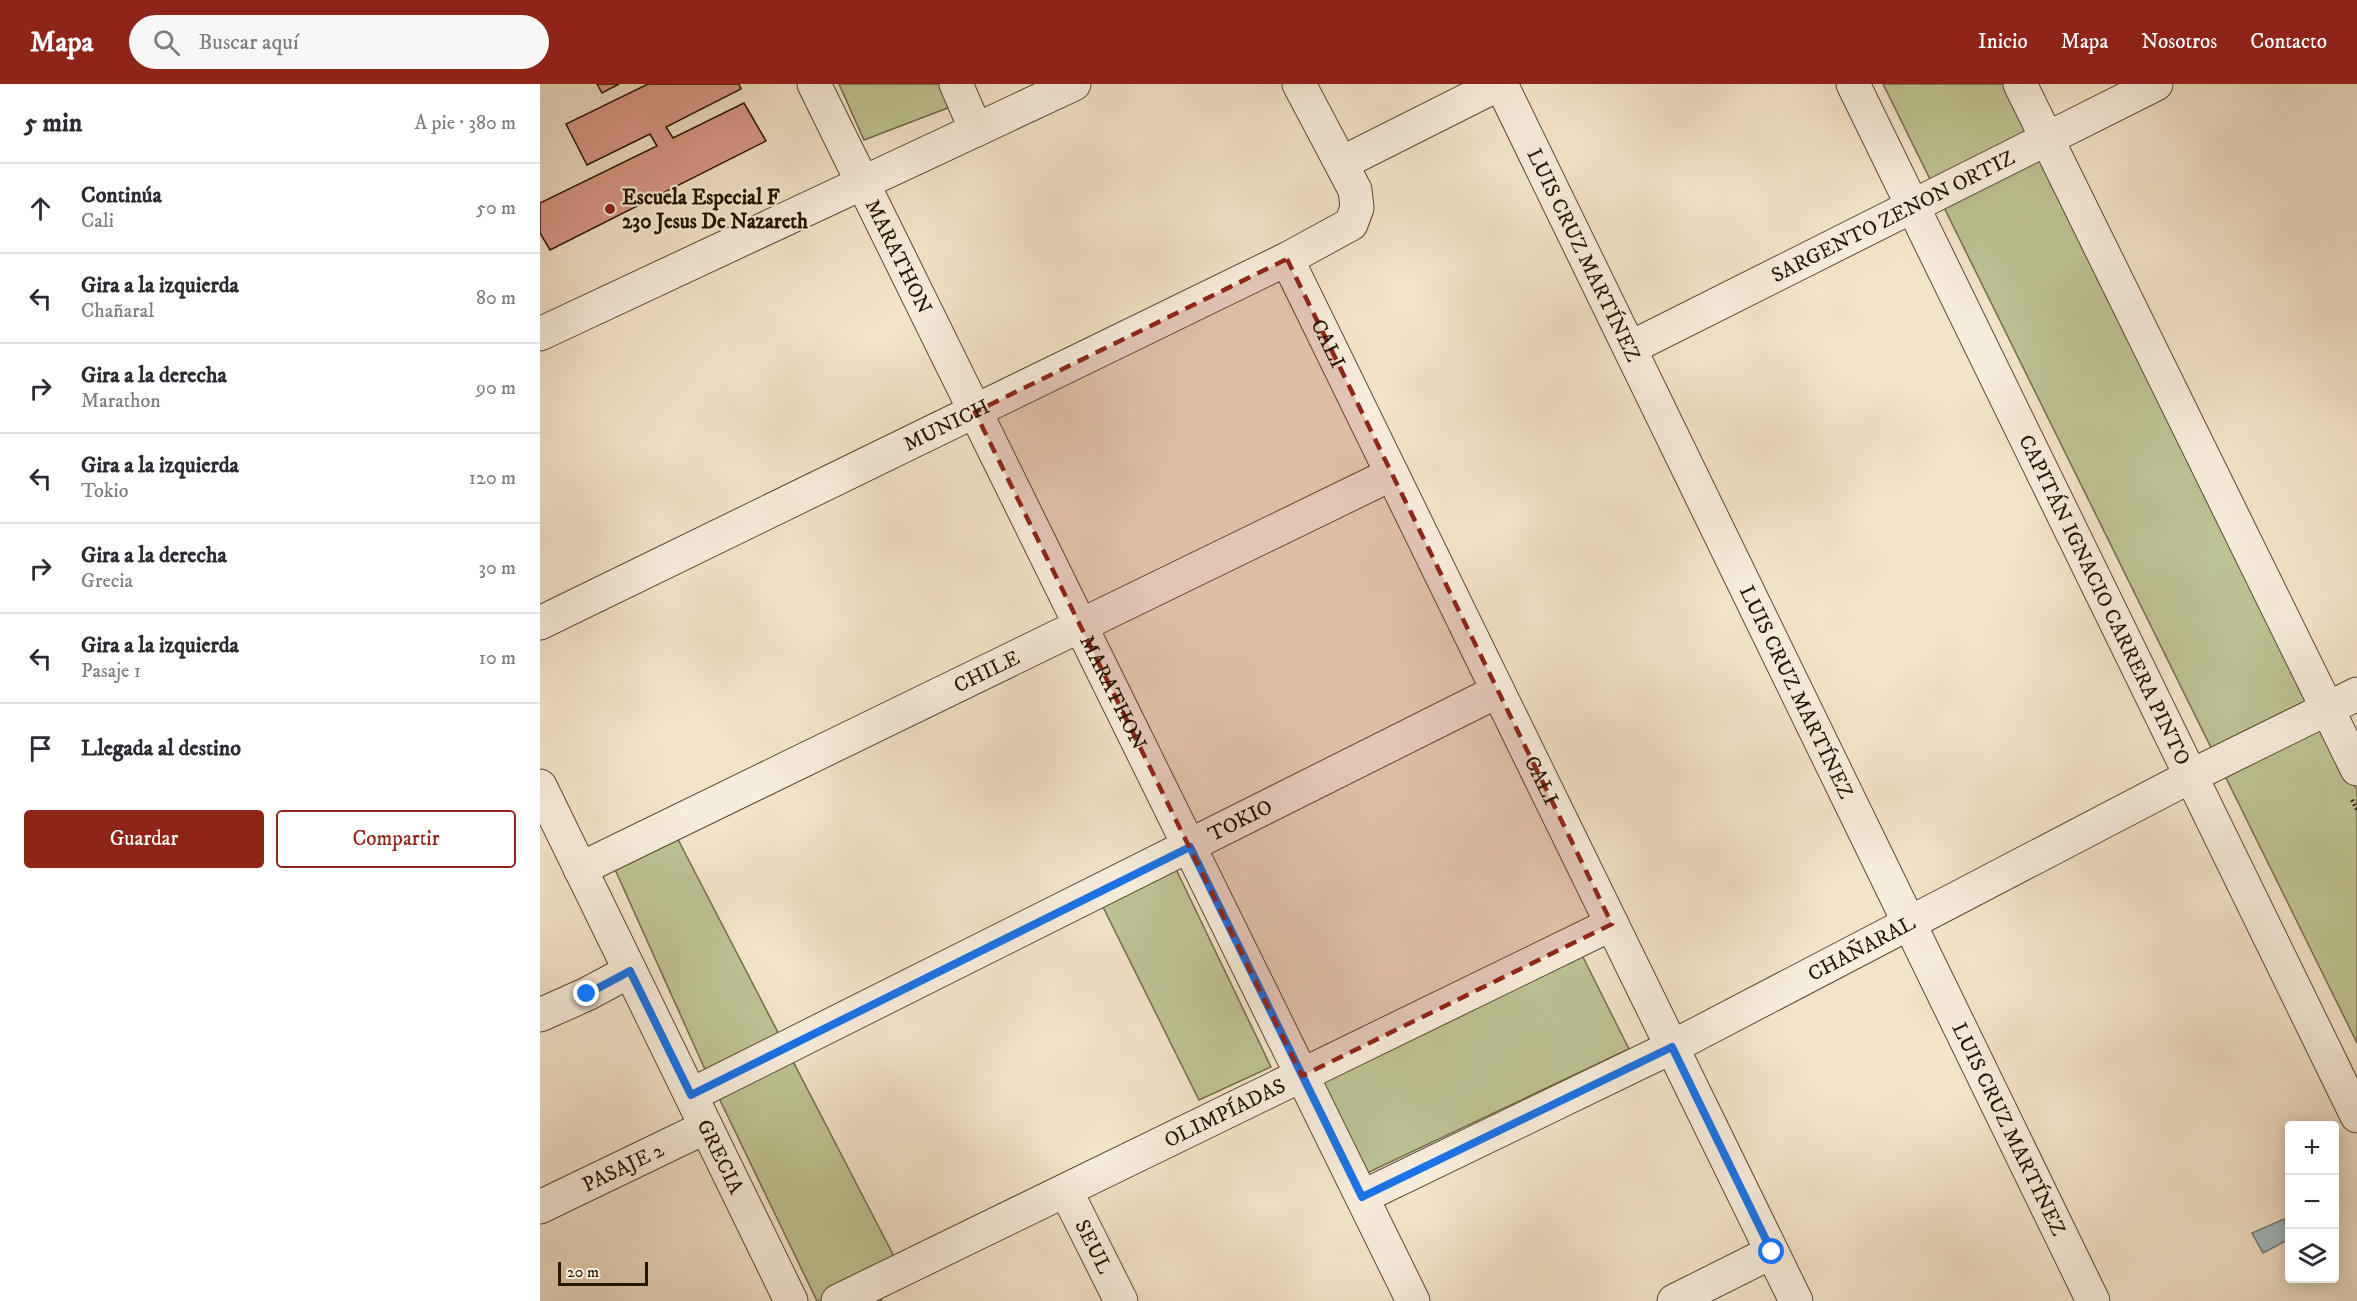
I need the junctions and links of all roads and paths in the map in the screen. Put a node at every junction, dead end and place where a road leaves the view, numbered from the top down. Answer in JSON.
{"nodes":[{"id":1,"x":814,"y":84,"type":"edge"},
{"id":2,"x":956,"y":84,"type":"edge"},
{"id":3,"x":1074,"y":84,"type":"edge"},
{"id":4,"x":1299,"y":84,"type":"edge"},
{"id":5,"x":1500,"y":84,"type":"edge"},
{"id":6,"x":1852,"y":84,"type":"edge"},
{"id":7,"x":2020,"y":84,"type":"edge"},
{"id":8,"x":2156,"y":84,"type":"edge"},
{"id":9,"x":976,"y":130,"type":"junction"},
{"id":10,"x":2046,"y":138,"type":"junction"},
{"id":11,"x":1342,"y":163,"type":"junction"},
{"id":12,"x":863,"y":183,"type":"junction"},
{"id":13,"x":1912,"y":205,"type":"junction"},
{"id":14,"x":1287,"y":259,"type":"junction"},
{"id":15,"x":540,"y":334,"type":"edge"},
{"id":16,"x":1630,"y":348,"type":"junction"},
{"id":17,"x":975,"y":412,"type":"junction"},
{"id":18,"x":1392,"y":474,"type":"junction"},
{"id":19,"x":540,"y":623,"type":"edge"},
{"id":20,"x":1081,"y":626,"type":"junction"},
{"id":21,"x":1498,"y":691,"type":"junction"},
{"id":22,"x":2357,"y":694,"type":"edge"},
{"id":23,"x":2326,"y":708,"type":"junction"},
{"id":24,"x":2357,"y":769,"type":"edge"},
{"id":25,"x":2191,"y":776,"type":"junction"},
{"id":26,"x":540,"y":786,"type":"edge"},
{"id":27,"x":1190,"y":847,"type":"junction"},
{"id":28,"x":580,"y":868,"type":"junction"},
{"id":29,"x":1909,"y":923,"type":"junction"},
{"id":30,"x":1612,"y":924,"type":"junction"},
{"id":31,"x":630,"y":971,"type":"junction"},
{"id":32,"x":540,"y":1015,"type":"edge"},
{"id":33,"x":1672,"y":1047,"type":"junction"},
{"id":34,"x":1302,"y":1076,"type":"junction"},
{"id":35,"x":691,"y":1095,"type":"junction"},
{"id":36,"x":2357,"y":1116,"type":"edge"},
{"id":37,"x":706,"y":1127,"type":"junction"},
{"id":38,"x":1066,"y":1191,"type":"junction"},
{"id":39,"x":1362,"y":1197,"type":"junction"},
{"id":40,"x":540,"y":1207,"type":"edge"},
{"id":41,"x":1772,"y":1252,"type":"junction"},
{"id":42,"x":791,"y":1301,"type":"edge"},
{"id":43,"x":838,"y":1301,"type":"edge"},
{"id":44,"x":1121,"y":1301,"type":"edge"},
{"id":45,"x":1413,"y":1301,"type":"edge"},
{"id":46,"x":1674,"y":1301,"type":"edge"},
{"id":47,"x":1796,"y":1301,"type":"edge"},
{"id":48,"x":2093,"y":1301,"type":"edge"}],
"edges":[{"from":1,"to":12,"type":"street","name":"MARATHON"},
{"from":2,"to":9,"type":"street"},
{"from":3,"to":9,"type":"street"},
{"from":4,"to":11,"type":"street"},
{"from":5,"to":11,"type":"street"},
{"from":5,"to":16,"type":"street","name":"LUIS CRUZ MARTÍNEZ"},
{"from":6,"to":13,"type":"street","name":"CAPITÁN IGNACIO CARRERA PINTO"},
{"from":7,"to":10,"type":"street"},
{"from":8,"to":10,"type":"street","name":"SARGENTO ZENON ORTIZ"},
{"from":9,"to":12,"type":"street"},
{"from":10,"to":13,"type":"street","name":"SARGENTO ZENON ORTIZ"},
{"from":10,"to":23,"type":"street"},
{"from":11,"to":14,"type":"street","name":"MUNICH"},
{"from":12,"to":15,"type":"street"},
{"from":12,"to":17,"type":"street","name":"MARATHON"},
{"from":13,"to":16,"type":"street","name":"SARGENTO ZENON ORTIZ"},
{"from":13,"to":25,"type":"street","name":"CAPITÁN IGNACIO CARRERA PINTO"},
{"from":14,"to":17,"type":"street","name":"MUNICH"},
{"from":14,"to":18,"type":"street","name":"CALI"},
{"from":16,"to":29,"type":"street","name":"LUIS CRUZ MARTÍNEZ"},
{"from":17,"to":19,"type":"street","name":"MUNICH"},
{"from":17,"to":20,"type":"street","name":"MARATHON"},
{"from":18,"to":20,"type":"street","name":"CHILE"},
{"from":18,"to":21,"type":"street","name":"CALI"},
{"from":20,"to":27,"type":"street","name":"MARATHON"},
{"from":20,"to":28,"type":"street","name":"CHILE"},
{"from":21,"to":27,"type":"street","name":"TOKIO"},
{"from":21,"to":30,"type":"street","name":"CALI"},
{"from":22,"to":23,"type":"street","name":"CHAÑARAL"},
{"from":23,"to":24,"type":"street"},
{"from":23,"to":25,"type":"street","name":"CHAÑARAL"},
{"from":25,"to":29,"type":"street","name":"CHAÑARAL"},
{"from":25,"to":36,"type":"street","name":"CAPITÁN IGNACIO CARRERA PINTO"},
{"from":26,"to":28,"type":"street","name":"GRECIA"},
{"from":27,"to":34,"type":"street","name":"MARATHON"},
{"from":27,"to":35,"type":"street","name":"TOKIO"},
{"from":28,"to":31,"type":"street","name":"GRECIA"},
{"from":29,"to":33,"type":"street","name":"CHAÑARAL"},
{"from":29,"to":48,"type":"street","name":"LUIS CRUZ MARTÍNEZ"},
{"from":30,"to":33,"type":"street","name":"CALI"},
{"from":30,"to":34,"type":"street","name":"OLIMPÍADAS"},
{"from":31,"to":32,"type":"street"},
{"from":31,"to":35,"type":"street","name":"GRECIA"},
{"from":33,"to":39,"type":"street","name":"CHAÑARAL"},
{"from":33,"to":41,"type":"street","name":"CALI"},
{"from":34,"to":38,"type":"street","name":"OLIMPÍADAS"},
{"from":34,"to":39,"type":"street","name":"MARATHON"},
{"from":35,"to":37,"type":"street","name":"GRECIA"},
{"from":37,"to":40,"type":"street","name":"PASAJE 2"},
{"from":37,"to":42,"type":"street","name":"GRECIA"},
{"from":38,"to":43,"type":"street","name":"OLIMPÍADAS"},
{"from":38,"to":44,"type":"street","name":"SEUL"},
{"from":39,"to":45,"type":"street","name":"MARATHON"},
{"from":41,"to":46,"type":"street"},
{"from":41,"to":47,"type":"street","name":"CALI"}]}
